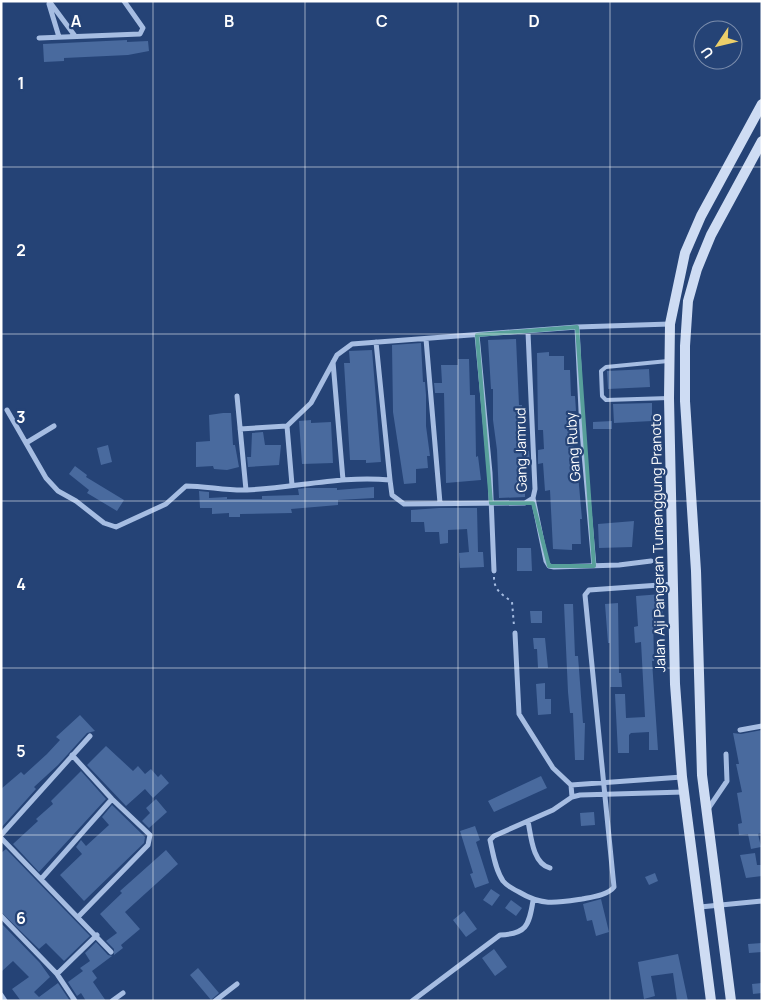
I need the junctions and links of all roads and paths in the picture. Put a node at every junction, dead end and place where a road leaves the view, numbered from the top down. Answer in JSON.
{"nodes":[{"id":1,"x":49,"y":1,"type":"edge"},
{"id":2,"x":124,"y":1,"type":"edge"},
{"id":3,"x":75,"y":36,"type":"junction"},
{"id":4,"x":59,"y":37,"type":"junction"},
{"id":5,"x":39,"y":38,"type":"dead end"},
{"id":6,"x":762,"y":104,"type":"edge"},
{"id":7,"x":762,"y":141,"type":"edge"},
{"id":8,"x":670,"y":324,"type":"junction"},
{"id":9,"x":577,"y":327,"type":"junction"},
{"id":10,"x":528,"y":332,"type":"junction"},
{"id":11,"x":478,"y":335,"type":"junction"},
{"id":12,"x":426,"y":339,"type":"junction"},
{"id":13,"x":376,"y":342,"type":"junction"},
{"id":14,"x":670,"y":361,"type":"junction"},
{"id":15,"x":333,"y":362,"type":"junction"},
{"id":16,"x":237,"y":396,"type":"dead end"},
{"id":17,"x":669,"y":398,"type":"junction"},
{"id":18,"x":7,"y":410,"type":"dead end"},
{"id":19,"x":54,"y":426,"type":"dead end"},
{"id":20,"x":287,"y":426,"type":"junction"},
{"id":21,"x":240,"y":429,"type":"junction"},
{"id":22,"x":26,"y":443,"type":"junction"},
{"id":23,"x":343,"y":480,"type":"junction"},
{"id":24,"x":390,"y":480,"type":"junction"},
{"id":25,"x":292,"y":485,"type":"junction"},
{"id":26,"x":246,"y":490,"type":"junction"},
{"id":27,"x":532,"y":498,"type":"junction"},
{"id":28,"x":440,"y":502,"type":"junction"},
{"id":29,"x":491,"y":503,"type":"junction"},
{"id":30,"x":651,"y":561,"type":"dead end"},
{"id":31,"x":594,"y":566,"type":"junction"},
{"id":32,"x":494,"y":571,"type":"joint"},
{"id":33,"x":674,"y":584,"type":"junction"},
{"id":34,"x":515,"y":633,"type":"joint"},
{"id":35,"x":762,"y":726,"type":"edge"},
{"id":36,"x":740,"y":730,"type":"dead end"},
{"id":37,"x":90,"y":736,"type":"dead end"},
{"id":38,"x":726,"y":754,"type":"dead end"},
{"id":39,"x":72,"y":756,"type":"junction"},
{"id":40,"x":682,"y":777,"type":"junction"},
{"id":41,"x":604,"y":782,"type":"junction"},
{"id":42,"x":571,"y":786,"type":"junction"},
{"id":43,"x":684,"y":792,"type":"junction"},
{"id":44,"x":604,"y":796,"type":"junction"},
{"id":45,"x":572,"y":798,"type":"junction"},
{"id":46,"x":112,"y":799,"type":"junction"},
{"id":47,"x":707,"y":811,"type":"junction"},
{"id":48,"x":528,"y":822,"type":"junction"},
{"id":49,"x":1,"y":836,"type":"edge"},
{"id":50,"x":550,"y":868,"type":"dead end"},
{"id":51,"x":42,"y":878,"type":"junction"},
{"id":52,"x":533,"y":901,"type":"junction"},
{"id":53,"x":762,"y":901,"type":"edge"},
{"id":54,"x":718,"y":905,"type":"junction"},
{"id":55,"x":700,"y":907,"type":"junction"},
{"id":56,"x":1,"y":916,"type":"edge"},
{"id":57,"x":79,"y":916,"type":"junction"},
{"id":58,"x":98,"y":935,"type":"junction"},
{"id":59,"x":112,"y":952,"type":"dead end"},
{"id":60,"x":57,"y":974,"type":"junction"},
{"id":61,"x":237,"y":984,"type":"dead end"},
{"id":62,"x":123,"y":993,"type":"dead end"},
{"id":63,"x":1,"y":995,"type":"edge"},
{"id":64,"x":5,"y":1001,"type":"edge"},
{"id":65,"x":75,"y":1001,"type":"edge"},
{"id":66,"x":112,"y":1001,"type":"edge"},
{"id":67,"x":215,"y":1001,"type":"edge"},
{"id":68,"x":412,"y":1001,"type":"edge"},
{"id":69,"x":711,"y":1001,"type":"edge"},
{"id":70,"x":731,"y":1001,"type":"edge"}],
"edges":[{"from":1,"to":3,"type":"street"},
{"from":1,"to":4,"type":"street"},
{"from":2,"to":3,"type":"street"},
{"from":3,"to":4,"type":"street"},
{"from":4,"to":5,"type":"street"},
{"from":6,"to":8,"type":"main road","name":"Jalan Aji Pangeran Tumenggung Pranoto"},
{"from":7,"to":47,"type":"main road"},
{"from":8,"to":9,"type":"street"},
{"from":8,"to":14,"type":"main road","name":"Jalan Aji Pangeran Tumenggung Pranoto"},
{"from":9,"to":10,"type":"street"},
{"from":9,"to":31,"type":"street","name":"Gang Ruby"},
{"from":10,"to":11,"type":"street"},
{"from":10,"to":27,"type":"street","name":"Gang Jamrud"},
{"from":11,"to":12,"type":"street"},
{"from":11,"to":29,"type":"street"},
{"from":12,"to":13,"type":"street"},
{"from":12,"to":28,"type":"street"},
{"from":13,"to":15,"type":"street"},
{"from":13,"to":24,"type":"street"},
{"from":14,"to":17,"type":"main road","name":"Jalan Aji Pangeran Tumenggung Pranoto"},
{"from":14,"to":17,"type":"lane"},
{"from":15,"to":20,"type":"street"},
{"from":15,"to":23,"type":"street"},
{"from":16,"to":21,"type":"street"},
{"from":17,"to":33,"type":"main road","name":"Jalan Aji Pangeran Tumenggung Pranoto"},
{"from":18,"to":22,"type":"street"},
{"from":19,"to":22,"type":"street"},
{"from":20,"to":21,"type":"street"},
{"from":20,"to":25,"type":"street"},
{"from":21,"to":26,"type":"street"},
{"from":22,"to":26,"type":"street"},
{"from":23,"to":24,"type":"street"},
{"from":23,"to":25,"type":"street"},
{"from":24,"to":28,"type":"street"},
{"from":25,"to":26,"type":"street"},
{"from":27,"to":29,"type":"street"},
{"from":27,"to":31,"type":"street","name":"Gang Jamrud"},
{"from":28,"to":29,"type":"street"},
{"from":29,"to":32,"type":"street"},
{"from":30,"to":31,"type":"street"},
{"from":32,"to":34,"type":"path"},
{"from":33,"to":40,"type":"main road","name":"Jalan Aji Pangeran Tumenggung Pranoto"},
{"from":33,"to":41,"type":"street"},
{"from":34,"to":42,"type":"street"},
{"from":35,"to":36,"type":"street"},
{"from":37,"to":39,"type":"street"},
{"from":38,"to":47,"type":"street"},
{"from":39,"to":46,"type":"street"},
{"from":39,"to":49,"type":"street"},
{"from":40,"to":41,"type":"street"},
{"from":40,"to":43,"type":"main road","name":"Jalan Aji Pangeran Tumenggung Pranoto"},
{"from":41,"to":42,"type":"street"},
{"from":41,"to":44,"type":"street"},
{"from":42,"to":45,"type":"street"},
{"from":43,"to":44,"type":"street"},
{"from":43,"to":55,"type":"main road","name":"Jalan Aji Pangeran Tumenggung Pranoto"},
{"from":44,"to":45,"type":"street"},
{"from":44,"to":52,"type":"street"},
{"from":45,"to":48,"type":"street"},
{"from":46,"to":51,"type":"street"},
{"from":46,"to":57,"type":"street"},
{"from":47,"to":54,"type":"main road"},
{"from":48,"to":50,"type":"street"},
{"from":48,"to":52,"type":"street"},
{"from":49,"to":51,"type":"street"},
{"from":51,"to":57,"type":"street"},
{"from":52,"to":68,"type":"street"},
{"from":53,"to":54,"type":"street"},
{"from":54,"to":55,"type":"street"},
{"from":54,"to":70,"type":"main road"},
{"from":55,"to":69,"type":"main road","name":"Jalan Aji Pangeran Tumenggung Pranoto"},
{"from":56,"to":60,"type":"street"},
{"from":57,"to":58,"type":"street"},
{"from":58,"to":59,"type":"street"},
{"from":58,"to":60,"type":"street"},
{"from":60,"to":65,"type":"street"},
{"from":61,"to":67,"type":"street"},
{"from":62,"to":66,"type":"street"},
{"from":63,"to":64,"type":"street"}]}
